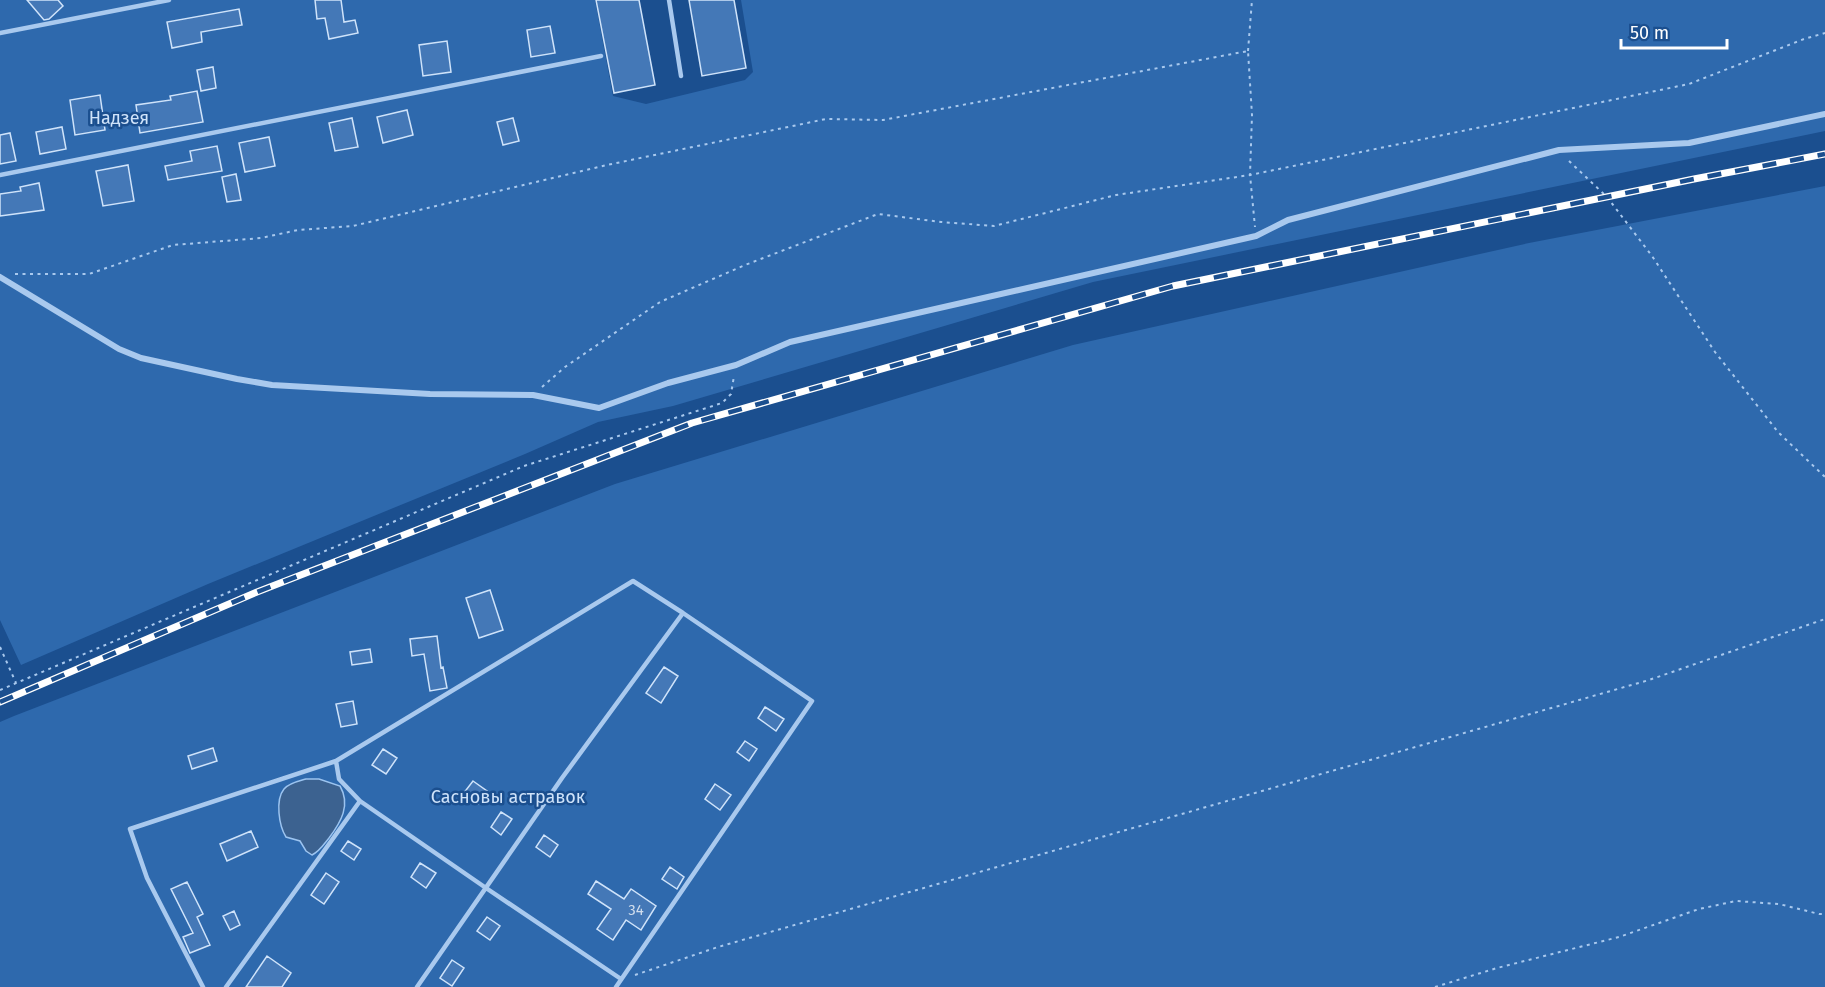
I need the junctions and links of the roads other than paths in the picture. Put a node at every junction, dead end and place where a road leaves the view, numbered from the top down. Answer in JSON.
{"nodes":[{"id":1,"x":169,"y":0,"type":"edge"},
{"id":2,"x":669,"y":0,"type":"edge"},
{"id":3,"x":0,"y":33,"type":"edge"},
{"id":4,"x":601,"y":56,"type":"dead end"},
{"id":5,"x":681,"y":76,"type":"dead end"},
{"id":6,"x":1825,"y":114,"type":"edge"},
{"id":7,"x":0,"y":175,"type":"edge"},
{"id":8,"x":0,"y":277,"type":"edge"},
{"id":9,"x":683,"y":613,"type":"junction"},
{"id":10,"x":336,"y":760,"type":"junction"},
{"id":11,"x":360,"y":801,"type":"junction"},
{"id":12,"x":486,"y":888,"type":"junction"},
{"id":13,"x":621,"y":980,"type":"junction"},
{"id":14,"x":203,"y":987,"type":"edge"},
{"id":15,"x":226,"y":987,"type":"edge"},
{"id":16,"x":417,"y":987,"type":"edge"},
{"id":17,"x":616,"y":987,"type":"edge"}],
"edges":[{"from":1,"to":3,"type":"lane"},
{"from":2,"to":5,"type":"lane"},
{"from":4,"to":7,"type":"lane"},
{"from":6,"to":8,"type":"street"},
{"from":9,"to":10,"type":"lane"},
{"from":9,"to":12,"type":"lane"},
{"from":9,"to":13,"type":"lane"},
{"from":10,"to":11,"type":"lane"},
{"from":10,"to":14,"type":"lane"},
{"from":11,"to":12,"type":"lane"},
{"from":11,"to":15,"type":"lane"},
{"from":12,"to":13,"type":"lane"},
{"from":12,"to":16,"type":"lane"},
{"from":13,"to":17,"type":"lane"}]}
